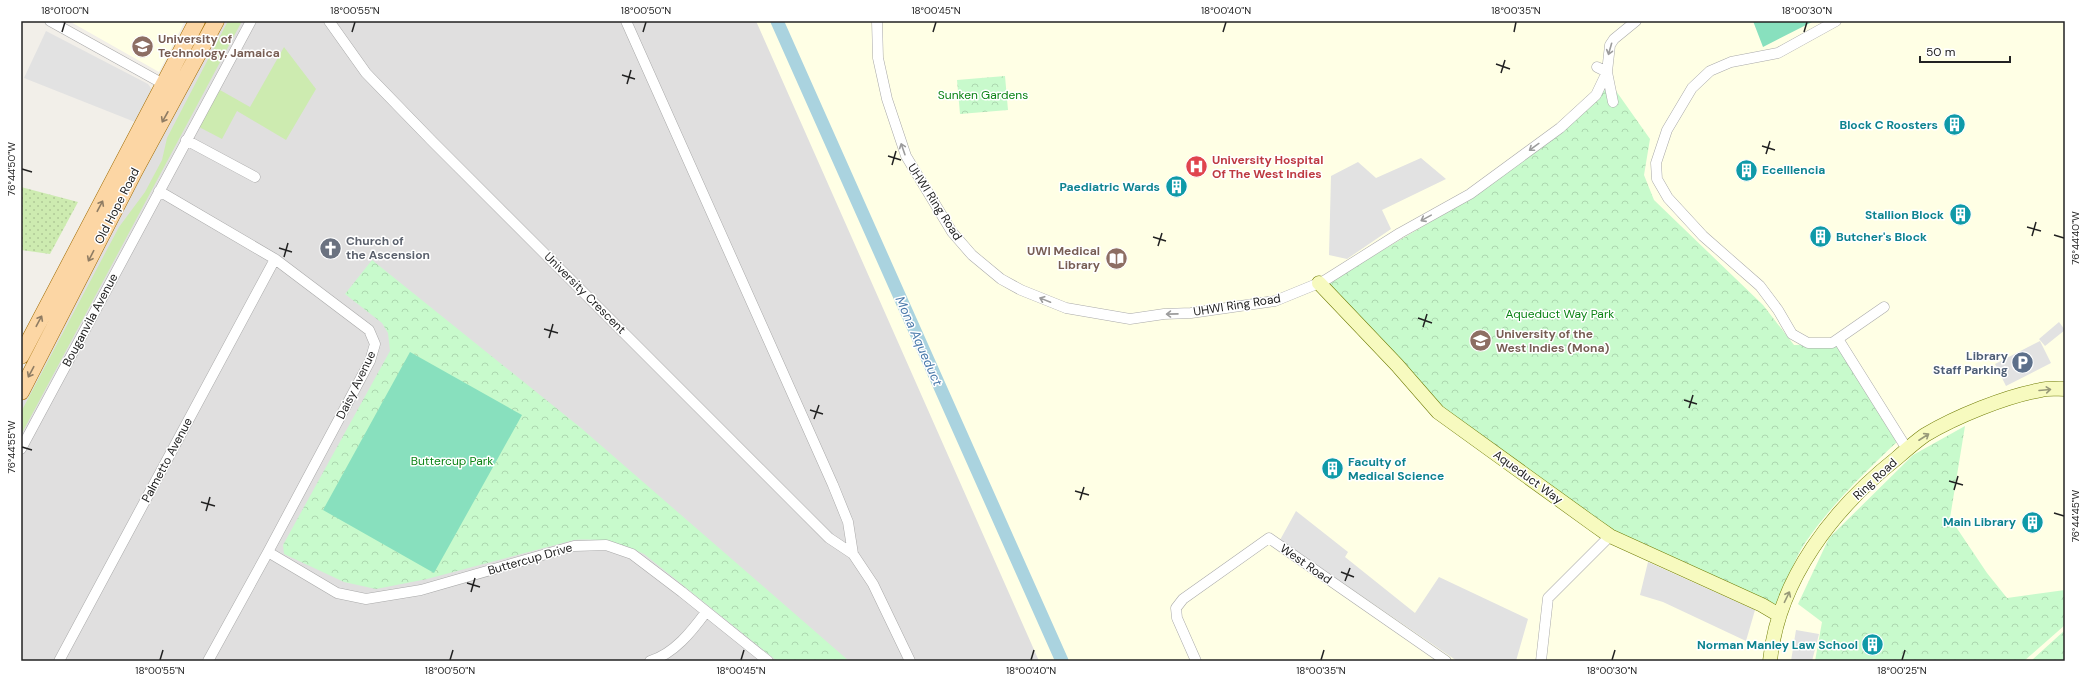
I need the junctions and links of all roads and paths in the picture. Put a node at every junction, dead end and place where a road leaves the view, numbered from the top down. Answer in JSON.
{"nodes":[{"id":1,"x":50,"y":21,"type":"edge"},
{"id":2,"x":197,"y":21,"type":"edge"},
{"id":3,"x":216,"y":21,"type":"edge"},
{"id":4,"x":251,"y":21,"type":"edge"},
{"id":5,"x":329,"y":21,"type":"edge"},
{"id":6,"x":626,"y":21,"type":"edge"},
{"id":7,"x":877,"y":21,"type":"edge"},
{"id":8,"x":1636,"y":21,"type":"edge"},
{"id":9,"x":1836,"y":21,"type":"edge"},
{"id":10,"x":1597,"y":67,"type":"dead end"},
{"id":11,"x":1607,"y":72,"type":"junction"},
{"id":12,"x":164,"y":84,"type":"junction"},
{"id":13,"x":178,"y":92,"type":"junction"},
{"id":14,"x":1613,"y":102,"type":"dead end"},
{"id":15,"x":186,"y":140,"type":"junction"},
{"id":16,"x":255,"y":177,"type":"dead end"},
{"id":17,"x":159,"y":191,"type":"junction"},
{"id":18,"x":275,"y":259,"type":"junction"},
{"id":19,"x":1319,"y":283,"type":"junction"},
{"id":20,"x":1884,"y":307,"type":"dead end"},
{"id":21,"x":1838,"y":339,"type":"junction"},
{"id":22,"x":21,"y":356,"type":"edge"},
{"id":23,"x":2065,"y":389,"type":"edge"},
{"id":24,"x":21,"y":392,"type":"edge"},
{"id":25,"x":21,"y":449,"type":"edge"},
{"id":26,"x":1907,"y":449,"type":"junction"},
{"id":27,"x":1610,"y":536,"type":"junction"},
{"id":28,"x":268,"y":552,"type":"junction"},
{"id":29,"x":853,"y":554,"type":"junction"},
{"id":30,"x":706,"y":612,"type":"junction"},
{"id":31,"x":1779,"y":615,"type":"junction"},
{"id":32,"x":1432,"y":657,"type":"edge"},
{"id":33,"x":59,"y":661,"type":"edge"},
{"id":34,"x":208,"y":661,"type":"edge"},
{"id":35,"x":650,"y":661,"type":"edge"},
{"id":36,"x":768,"y":661,"type":"edge"},
{"id":37,"x":910,"y":661,"type":"edge"},
{"id":38,"x":1196,"y":661,"type":"edge"},
{"id":39,"x":1446,"y":661,"type":"edge"},
{"id":40,"x":1541,"y":661,"type":"edge"},
{"id":41,"x":1770,"y":661,"type":"edge"}],
"edges":[{"from":1,"to":12,"type":"street"},
{"from":2,"to":12,"type":"main road","name":"Old Hope Road"},
{"from":3,"to":13,"type":"main road","name":"Old Hope Road"},
{"from":4,"to":15,"type":"street","name":"Bouganvila Avenue"},
{"from":5,"to":29,"type":"street","name":"University Crescent"},
{"from":6,"to":29,"type":"street","name":"University Crescent"},
{"from":19,"to":7,"type":"street","name":"UHWI Ring Road","one_way":true},
{"from":8,"to":11,"type":"street","one_way":true},
{"from":9,"to":21,"type":"street"},
{"from":10,"to":11,"type":"street"},
{"from":11,"to":14,"type":"street"},
{"from":11,"to":19,"type":"street","name":"UHWI Ring Road","one_way":true},
{"from":12,"to":13,"type":"street"},
{"from":22,"to":12,"type":"main road","name":"Old Hope Road","one_way":true},
{"from":13,"to":24,"type":"main road","name":"Old Hope Road","one_way":true},
{"from":15,"to":16,"type":"street"},
{"from":15,"to":17,"type":"street","name":"Bouganvila Avenue"},
{"from":17,"to":18,"type":"street","name":"Daisy Avenue"},
{"from":17,"to":25,"type":"street","name":"Bouganvila Avenue"},
{"from":18,"to":28,"type":"street","name":"Daisy Avenue"},
{"from":18,"to":33,"type":"street","name":"Palmetto Avenue"},
{"from":19,"to":27,"type":"street","name":"Aqueduct Way"},
{"from":20,"to":21,"type":"street"},
{"from":21,"to":26,"type":"street"},
{"from":26,"to":23,"type":"street","name":"Ring Road","one_way":true},
{"from":31,"to":26,"type":"street","name":"Ring Road","one_way":true},
{"from":27,"to":31,"type":"street","name":"Aqueduct Way"},
{"from":27,"to":40,"type":"street"},
{"from":28,"to":30,"type":"street","name":"Buttercup Drive"},
{"from":28,"to":34,"type":"street","name":"Daisy Avenue"},
{"from":29,"to":37,"type":"street","name":"University Crescent"},
{"from":30,"to":35,"type":"street"},
{"from":30,"to":36,"type":"street","name":"Buttercup Drive"},
{"from":31,"to":41,"type":"street","name":"Ring Road"},
{"from":32,"to":38,"type":"street","name":"West Road"},
{"from":32,"to":39,"type":"street","name":"West Road"}]}
